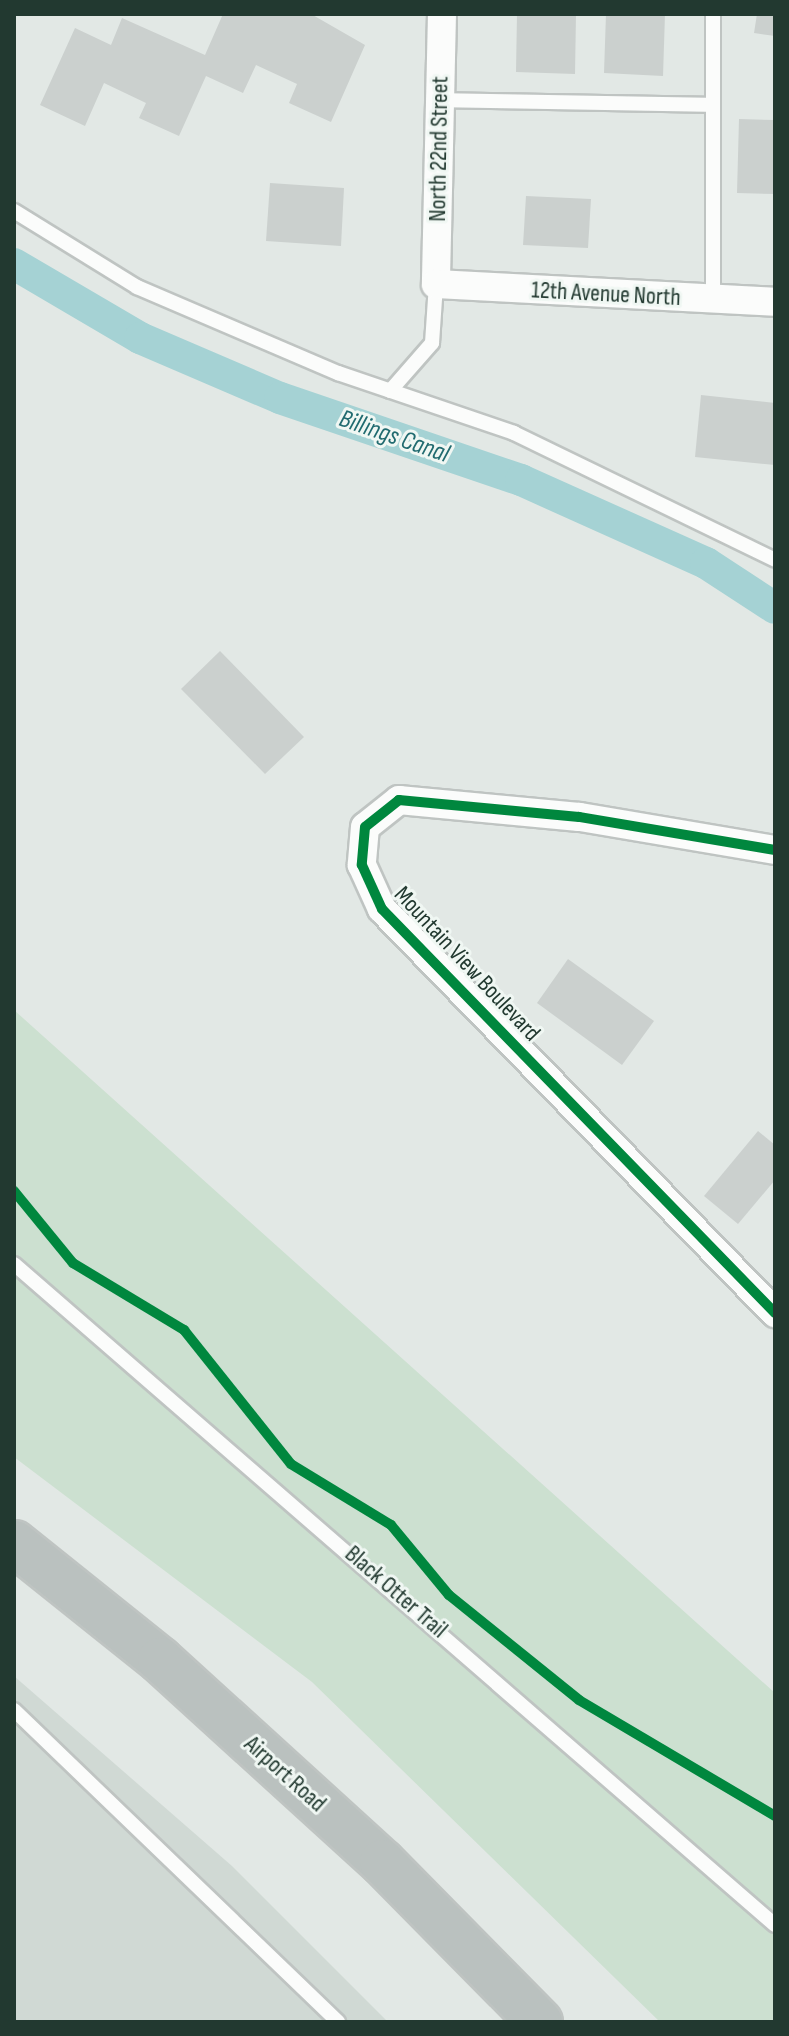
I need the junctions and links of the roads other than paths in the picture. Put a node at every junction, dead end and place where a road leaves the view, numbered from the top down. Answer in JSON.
{"nodes":[{"id":1,"x":442,"y":14,"type":"edge"},
{"id":2,"x":713,"y":14,"type":"edge"},
{"id":3,"x":440,"y":100,"type":"junction"},
{"id":4,"x":713,"y":105,"type":"junction"},
{"id":5,"x":14,"y":211,"type":"edge"},
{"id":6,"x":436,"y":284,"type":"junction"},
{"id":7,"x":713,"y":300,"type":"junction"},
{"id":8,"x":775,"y":302,"type":"edge"},
{"id":9,"x":390,"y":391,"type":"junction"},
{"id":10,"x":775,"y":560,"type":"edge"},
{"id":11,"x":775,"y":850,"type":"edge"},
{"id":12,"x":14,"y":1264,"type":"edge"},
{"id":13,"x":775,"y":1313,"type":"edge"},
{"id":14,"x":14,"y":1543,"type":"edge"},
{"id":15,"x":14,"y":1710,"type":"edge"},
{"id":16,"x":775,"y":1925,"type":"edge"},
{"id":17,"x":338,"y":2022,"type":"edge"},
{"id":18,"x":540,"y":2022,"type":"edge"}],
"edges":[{"from":1,"to":3,"type":"street","name":"North 22nd Street"},
{"from":2,"to":4,"type":"lane"},
{"from":3,"to":4,"type":"lane"},
{"from":3,"to":6,"type":"street","name":"North 22nd Street"},
{"from":4,"to":7,"type":"lane"},
{"from":5,"to":9,"type":"lane"},
{"from":6,"to":7,"type":"street","name":"12th Avenue North"},
{"from":6,"to":9,"type":"lane"},
{"from":7,"to":8,"type":"street","name":"12th Avenue North"},
{"from":9,"to":10,"type":"lane"},
{"from":11,"to":13,"type":"street","name":"Mountain View Boulevard"},
{"from":12,"to":16,"type":"lane","name":"Black Otter Trail"},
{"from":14,"to":18,"type":"highway","name":"Airport Road"},
{"from":15,"to":17,"type":"lane"}]}
